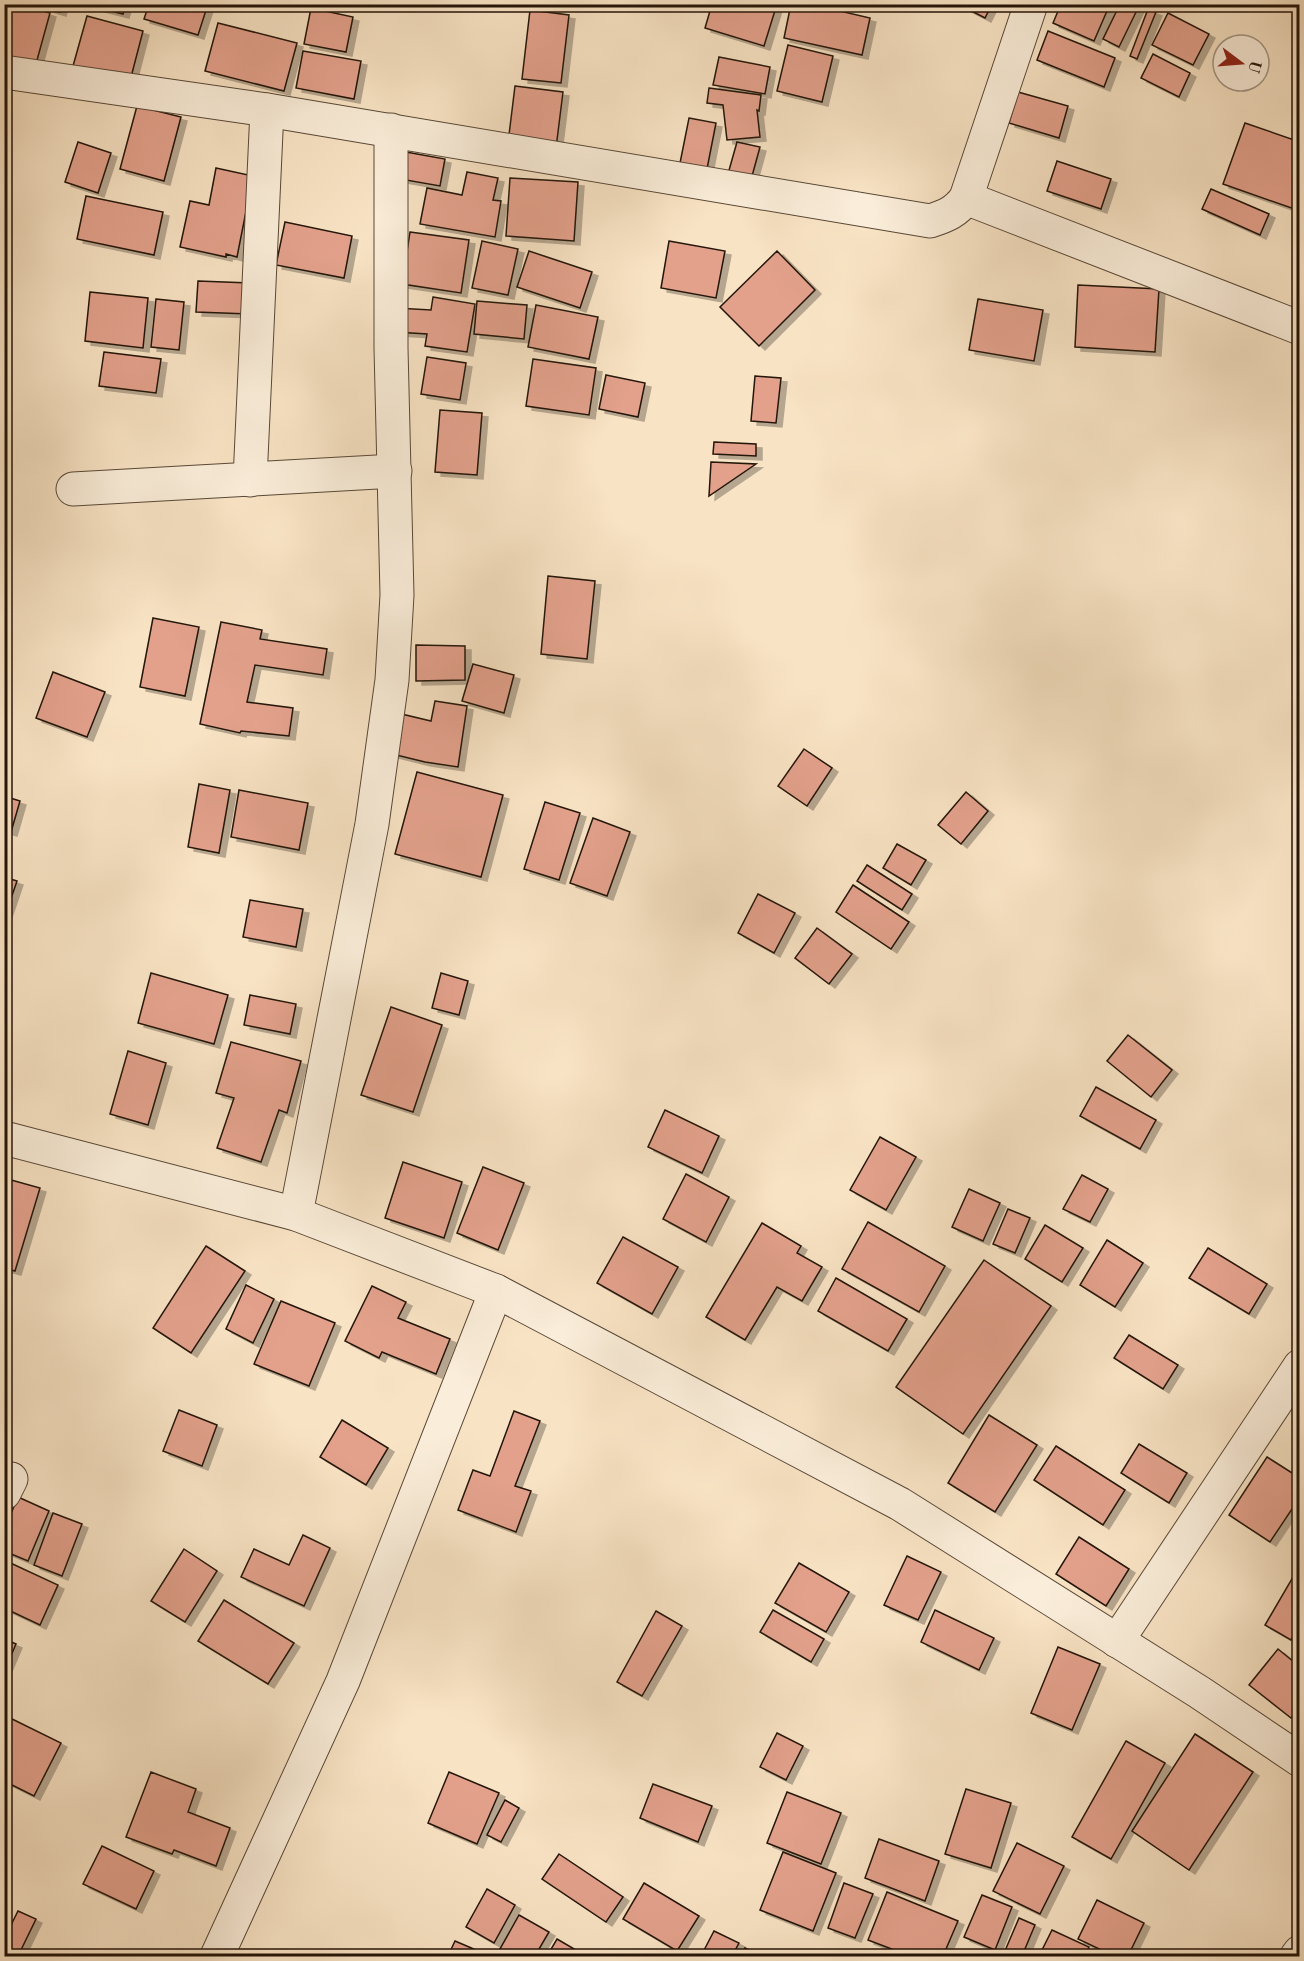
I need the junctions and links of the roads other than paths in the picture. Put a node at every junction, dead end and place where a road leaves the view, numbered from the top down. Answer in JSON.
{"nodes":[{"id":1,"x":1031,"y":4,"type":"edge"},
{"id":2,"x":4,"y":72,"type":"edge"},
{"id":3,"x":267,"y":110,"type":"junction"},
{"id":4,"x":391,"y":130,"type":"junction"},
{"id":5,"x":966,"y":198,"type":"junction"},
{"id":6,"x":1299,"y":328,"type":"edge"},
{"id":7,"x":395,"y":471,"type":"junction"},
{"id":8,"x":250,"y":480,"type":"junction"},
{"id":9,"x":73,"y":489,"type":"dead end"},
{"id":10,"x":4,"y":1138,"type":"edge"},
{"id":11,"x":296,"y":1214,"type":"junction"},
{"id":12,"x":496,"y":1291,"type":"junction"},
{"id":13,"x":1299,"y":1366,"type":"edge"},
{"id":14,"x":1117,"y":1641,"type":"junction"},
{"id":15,"x":1299,"y":1760,"type":"edge"},
{"id":16,"x":1299,"y":1952,"type":"edge"},
{"id":17,"x":217,"y":1956,"type":"edge"},
{"id":18,"x":1297,"y":1956,"type":"edge"}],
"edges":[{"from":1,"to":5,"type":"street"},
{"from":2,"to":3,"type":"street"},
{"from":3,"to":4,"type":"street"},
{"from":3,"to":8,"type":"street"},
{"from":4,"to":5,"type":"street"},
{"from":4,"to":7,"type":"street"},
{"from":5,"to":6,"type":"street"},
{"from":7,"to":8,"type":"street"},
{"from":7,"to":11,"type":"street"},
{"from":8,"to":9,"type":"street"},
{"from":10,"to":11,"type":"street"},
{"from":11,"to":12,"type":"street"},
{"from":12,"to":14,"type":"street"},
{"from":12,"to":17,"type":"street"},
{"from":13,"to":14,"type":"street"},
{"from":14,"to":15,"type":"street"},
{"from":16,"to":18,"type":"street"}]}
